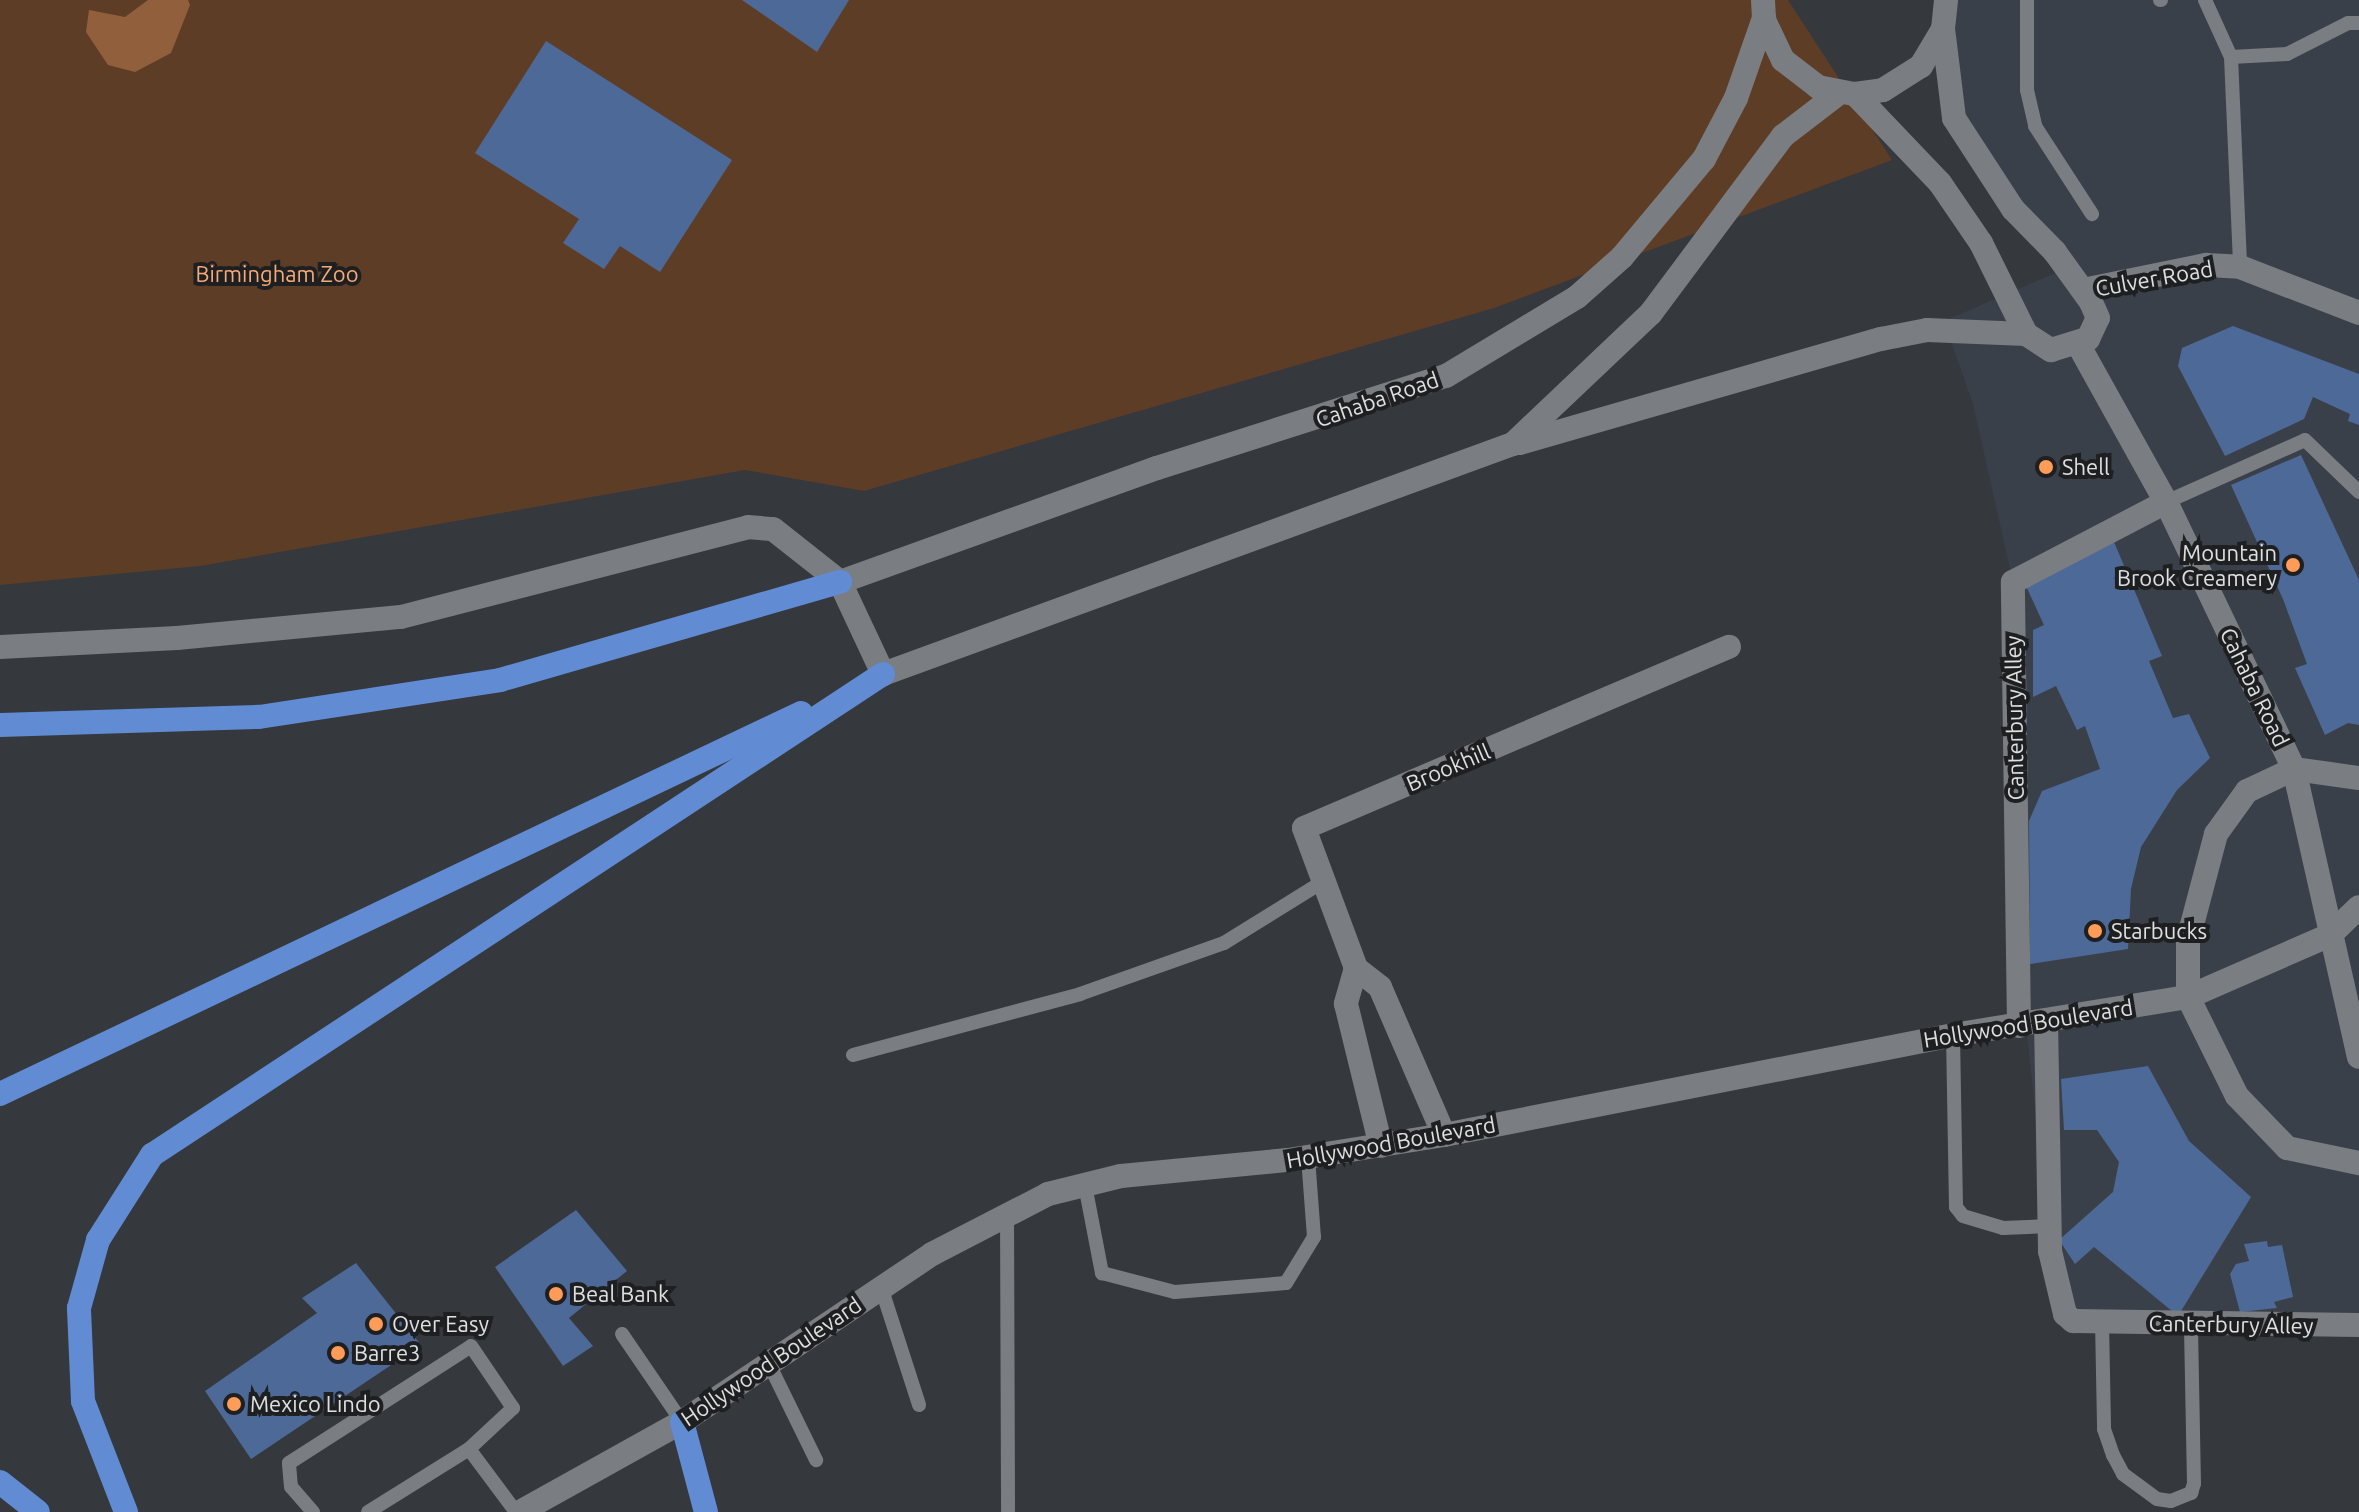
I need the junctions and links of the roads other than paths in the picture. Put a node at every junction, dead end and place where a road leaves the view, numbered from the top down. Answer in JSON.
{"nodes":[{"id":1,"x":1946,"y":0,"type":"edge"},
{"id":2,"x":2027,"y":0,"type":"edge"},
{"id":3,"x":2205,"y":0,"type":"edge"},
{"id":4,"x":1764,"y":9,"type":"edge"},
{"id":5,"x":2359,"y":23,"type":"edge"},
{"id":6,"x":1943,"y":29,"type":"junction"},
{"id":7,"x":2231,"y":57,"type":"junction"},
{"id":8,"x":1847,"y":94,"type":"junction"},
{"id":9,"x":2092,"y":214,"type":"dead end"},
{"id":10,"x":2240,"y":267,"type":"junction"},
{"id":11,"x":2083,"y":290,"type":"junction"},
{"id":12,"x":2359,"y":313,"type":"edge"},
{"id":13,"x":2026,"y":334,"type":"junction"},
{"id":14,"x":2078,"y":344,"type":"junction"},
{"id":15,"x":1513,"y":444,"type":"junction"},
{"id":16,"x":2359,"y":492,"type":"edge"},
{"id":17,"x":2166,"y":502,"type":"junction"},
{"id":18,"x":840,"y":582,"type":"junction"},
{"id":19,"x":0,"y":647,"type":"edge"},
{"id":20,"x":1729,"y":647,"type":"dead end"},
{"id":21,"x":883,"y":674,"type":"junction"},
{"id":22,"x":0,"y":725,"type":"edge"},
{"id":23,"x":2294,"y":769,"type":"junction"},
{"id":24,"x":2359,"y":778,"type":"edge"},
{"id":25,"x":1324,"y":881,"type":"junction"},
{"id":26,"x":2359,"y":907,"type":"edge"},
{"id":27,"x":2330,"y":935,"type":"junction"},
{"id":28,"x":1356,"y":968,"type":"junction"},
{"id":29,"x":2188,"y":997,"type":"junction"},
{"id":30,"x":2046,"y":1020,"type":"junction"},
{"id":31,"x":2019,"y":1026,"type":"junction"},
{"id":32,"x":1953,"y":1035,"type":"junction"},
{"id":33,"x":853,"y":1055,"type":"dead end"},
{"id":34,"x":2359,"y":1057,"type":"edge"},
{"id":35,"x":0,"y":1094,"type":"edge"},
{"id":36,"x":1444,"y":1135,"type":"junction"},
{"id":37,"x":1381,"y":1146,"type":"junction"},
{"id":38,"x":1308,"y":1157,"type":"junction"},
{"id":39,"x":2359,"y":1163,"type":"edge"},
{"id":40,"x":1085,"y":1185,"type":"junction"},
{"id":41,"x":1007,"y":1211,"type":"junction"},
{"id":42,"x":2049,"y":1226,"type":"junction"},
{"id":43,"x":881,"y":1287,"type":"junction"},
{"id":44,"x":2102,"y":1321,"type":"junction"},
{"id":45,"x":2191,"y":1324,"type":"junction"},
{"id":46,"x":2359,"y":1325,"type":"edge"},
{"id":47,"x":622,"y":1334,"type":"dead end"},
{"id":48,"x":770,"y":1366,"type":"junction"},
{"id":49,"x":919,"y":1405,"type":"dead end"},
{"id":50,"x":682,"y":1422,"type":"junction"},
{"id":51,"x":469,"y":1449,"type":"junction"},
{"id":52,"x":816,"y":1460,"type":"dead end"},
{"id":53,"x":0,"y":1482,"type":"edge"},
{"id":54,"x":38,"y":1512,"type":"edge"},
{"id":55,"x":126,"y":1512,"type":"edge"},
{"id":56,"x":313,"y":1512,"type":"edge"},
{"id":57,"x":368,"y":1512,"type":"edge"},
{"id":58,"x":518,"y":1512,"type":"edge"},
{"id":59,"x":706,"y":1512,"type":"edge"},
{"id":60,"x":1008,"y":1512,"type":"edge"}],
"edges":[{"from":1,"to":6,"type":"street"},
{"from":2,"to":9,"type":"lane"},
{"from":3,"to":7,"type":"lane"},
{"from":4,"to":8,"type":"street","name":"Cahaba Road"},
{"from":4,"to":18,"type":"street","name":"Cahaba Road"},
{"from":5,"to":7,"type":"lane"},
{"from":6,"to":8,"type":"street"},
{"from":6,"to":11,"type":"street"},
{"from":7,"to":10,"type":"lane"},
{"from":8,"to":13,"type":"street","name":"Cahaba Road"},
{"from":8,"to":15,"type":"street"},
{"from":10,"to":11,"type":"street","name":"Culver Road"},
{"from":10,"to":12,"type":"street","name":"Culver Road"},
{"from":11,"to":14,"type":"street"},
{"from":13,"to":14,"type":"street"},
{"from":13,"to":15,"type":"street"},
{"from":14,"to":17,"type":"street","name":"Cahaba Road"},
{"from":15,"to":21,"type":"street"},
{"from":16,"to":17,"type":"lane"},
{"from":17,"to":23,"type":"street","name":"Cahaba Road"},
{"from":17,"to":31,"type":"street","name":"Canterbury Alley"},
{"from":18,"to":19,"type":"street"},
{"from":18,"to":21,"type":"street"},
{"from":18,"to":22,"type":"highway"},
{"from":20,"to":25,"type":"street","name":"Brookhill"},
{"from":21,"to":35,"type":"highway"},
{"from":21,"to":55,"type":"highway"},
{"from":23,"to":24,"type":"street"},
{"from":23,"to":27,"type":"street","name":"Cahaba Road"},
{"from":23,"to":29,"type":"street"},
{"from":25,"to":28,"type":"street","name":"Brookhill"},
{"from":25,"to":33,"type":"lane"},
{"from":26,"to":27,"type":"street"},
{"from":27,"to":29,"type":"street","name":"Hollywood Boulevard"},
{"from":27,"to":34,"type":"street","name":"Cahaba Road"},
{"from":28,"to":36,"type":"street","name":"Brookhill"},
{"from":28,"to":37,"type":"street"},
{"from":29,"to":30,"type":"street","name":"Hollywood Boulevard"},
{"from":29,"to":39,"type":"street"},
{"from":30,"to":31,"type":"street","name":"Hollywood Boulevard"},
{"from":30,"to":42,"type":"street","name":"Canterbury Alley"},
{"from":31,"to":32,"type":"street","name":"Hollywood Boulevard"},
{"from":32,"to":36,"type":"street","name":"Hollywood Boulevard"},
{"from":32,"to":42,"type":"lane"},
{"from":36,"to":37,"type":"street","name":"Hollywood Boulevard"},
{"from":37,"to":38,"type":"street","name":"Hollywood Boulevard"},
{"from":38,"to":40,"type":"street","name":"Hollywood Boulevard"},
{"from":38,"to":40,"type":"lane"},
{"from":40,"to":41,"type":"street","name":"Hollywood Boulevard"},
{"from":41,"to":43,"type":"street","name":"Hollywood Boulevard"},
{"from":41,"to":60,"type":"lane"},
{"from":42,"to":44,"type":"street","name":"Canterbury Alley"},
{"from":43,"to":48,"type":"street","name":"Hollywood Boulevard"},
{"from":43,"to":49,"type":"lane"},
{"from":44,"to":45,"type":"street","name":"Canterbury Alley"},
{"from":44,"to":45,"type":"lane"},
{"from":45,"to":46,"type":"street","name":"Canterbury Alley"},
{"from":47,"to":50,"type":"lane"},
{"from":48,"to":50,"type":"street","name":"Hollywood Boulevard"},
{"from":48,"to":52,"type":"lane"},
{"from":50,"to":58,"type":"street","name":"Hollywood Boulevard"},
{"from":50,"to":59,"type":"highway"},
{"from":51,"to":56,"type":"lane"},
{"from":51,"to":57,"type":"lane"},
{"from":51,"to":58,"type":"lane"},
{"from":53,"to":54,"type":"highway"}]}
